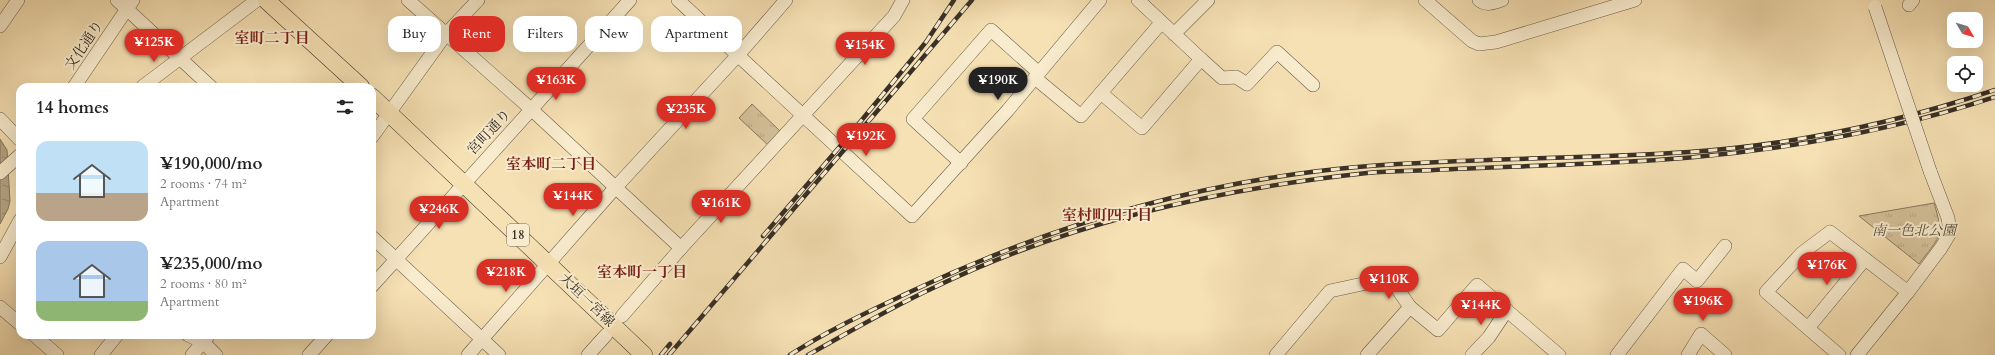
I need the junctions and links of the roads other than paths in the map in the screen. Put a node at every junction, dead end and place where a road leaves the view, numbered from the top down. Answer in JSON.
{"nodes":[{"id":1,"x":18,"y":0,"type":"edge"},
{"id":2,"x":257,"y":0,"type":"edge"},
{"id":3,"x":266,"y":0,"type":"edge"},
{"id":4,"x":408,"y":0,"type":"edge"},
{"id":5,"x":478,"y":0,"type":"edge"},
{"id":6,"x":630,"y":0,"type":"edge"},
{"id":7,"x":678,"y":0,"type":"edge"},
{"id":8,"x":786,"y":0,"type":"edge"},
{"id":9,"x":903,"y":0,"type":"edge"},
{"id":10,"x":1100,"y":0,"type":"edge"},
{"id":11,"x":1138,"y":0,"type":"edge"},
{"id":12,"x":1208,"y":0,"type":"edge"},
{"id":13,"x":1425,"y":0,"type":"edge"},
{"id":14,"x":1479,"y":0,"type":"edge"},
{"id":15,"x":1502,"y":0,"type":"edge"},
{"id":16,"x":1635,"y":0,"type":"edge"},
{"id":17,"x":126,"y":3,"type":"edge"},
{"id":18,"x":1874,"y":3,"type":"edge"},
{"id":19,"x":1161,"y":23,"type":"junction"},
{"id":20,"x":0,"y":26,"type":"edge"},
{"id":21,"x":446,"y":34,"type":"junction"},
{"id":22,"x":1174,"y":34,"type":"junction"},
{"id":23,"x":739,"y":54,"type":"junction"},
{"id":24,"x":180,"y":58,"type":"junction"},
{"id":25,"x":1201,"y":59,"type":"junction"},
{"id":26,"x":1037,"y":75,"type":"junction"},
{"id":27,"x":76,"y":83,"type":"edge"},
{"id":28,"x":147,"y":83,"type":"edge"},
{"id":29,"x":207,"y":83,"type":"edge"},
{"id":30,"x":357,"y":83,"type":"edge"},
{"id":31,"x":1313,"y":85,"type":"dead end"},
{"id":32,"x":1101,"y":93,"type":"junction"},
{"id":33,"x":376,"y":101,"type":"edge"},
{"id":34,"x":532,"y":110,"type":"junction"},
{"id":35,"x":388,"y":112,"type":"junction"},
{"id":36,"x":803,"y":116,"type":"junction"},
{"id":37,"x":0,"y":119,"type":"edge"},
{"id":38,"x":376,"y":131,"type":"edge"},
{"id":39,"x":16,"y":136,"type":"edge"},
{"id":40,"x":16,"y":158,"type":"edge"},
{"id":41,"x":961,"y":163,"type":"junction"},
{"id":42,"x":0,"y":173,"type":"edge"},
{"id":43,"x":463,"y":184,"type":"junction"},
{"id":44,"x":615,"y":188,"type":"junction"},
{"id":45,"x":16,"y":227,"type":"edge"},
{"id":46,"x":376,"y":241,"type":"edge"},
{"id":47,"x":1725,"y":246,"type":"dead end"},
{"id":48,"x":681,"y":248,"type":"junction"},
{"id":49,"x":0,"y":257,"type":"edge"},
{"id":50,"x":396,"y":259,"type":"junction"},
{"id":51,"x":1865,"y":259,"type":"junction"},
{"id":52,"x":549,"y":263,"type":"junction"},
{"id":53,"x":376,"y":282,"type":"edge"},
{"id":54,"x":1908,"y":292,"type":"junction"},
{"id":55,"x":0,"y":307,"type":"edge"},
{"id":56,"x":1410,"y":307,"type":"junction"},
{"id":57,"x":1507,"y":310,"type":"junction"},
{"id":58,"x":622,"y":316,"type":"dead end"},
{"id":59,"x":16,"y":321,"type":"edge"},
{"id":60,"x":1808,"y":328,"type":"junction"},
{"id":61,"x":606,"y":335,"type":"dead end"},
{"id":62,"x":39,"y":339,"type":"edge"},
{"id":63,"x":114,"y":339,"type":"edge"},
{"id":64,"x":205,"y":339,"type":"edge"},
{"id":65,"x":207,"y":339,"type":"edge"},
{"id":66,"x":323,"y":339,"type":"edge"},
{"id":67,"x":482,"y":339,"type":"junction"},
{"id":68,"x":57,"y":355,"type":"edge"},
{"id":69,"x":102,"y":355,"type":"edge"},
{"id":70,"x":192,"y":355,"type":"edge"},
{"id":71,"x":216,"y":355,"type":"edge"},
{"id":72,"x":309,"y":355,"type":"edge"},
{"id":73,"x":468,"y":355,"type":"edge"},
{"id":74,"x":499,"y":355,"type":"edge"},
{"id":75,"x":588,"y":355,"type":"edge"},
{"id":76,"x":644,"y":355,"type":"edge"},
{"id":77,"x":1276,"y":355,"type":"edge"},
{"id":78,"x":1367,"y":355,"type":"edge"},
{"id":79,"x":1472,"y":355,"type":"edge"},
{"id":80,"x":1559,"y":355,"type":"edge"},
{"id":81,"x":1617,"y":355,"type":"edge"},
{"id":82,"x":1688,"y":355,"type":"edge"},
{"id":83,"x":1726,"y":355,"type":"edge"},
{"id":84,"x":1839,"y":355,"type":"edge"},
{"id":85,"x":1857,"y":355,"type":"edge"}],
"edges":[{"from":1,"to":20,"type":"street"},
{"from":2,"to":24,"type":"street"},
{"from":3,"to":30,"type":"main road"},
{"from":4,"to":21,"type":"street"},
{"from":5,"to":21,"type":"street"},
{"from":6,"to":34,"type":"street","name":"宮町通り"},
{"from":7,"to":23,"type":"street"},
{"from":8,"to":23,"type":"street"},
{"from":9,"to":36,"type":"street"},
{"from":10,"to":26,"type":"street"},
{"from":11,"to":19,"type":"street"},
{"from":12,"to":22,"type":"street"},
{"from":13,"to":16,"type":"street"},
{"from":14,"to":15,"type":"street"},
{"from":17,"to":24,"type":"street"},
{"from":17,"to":27,"type":"street","name":"文化通り"},
{"from":18,"to":54,"type":"street","bridge":true},
{"from":19,"to":22,"type":"street"},
{"from":19,"to":32,"type":"street"},
{"from":21,"to":34,"type":"street"},
{"from":21,"to":35,"type":"street"},
{"from":22,"to":25,"type":"street"},
{"from":23,"to":36,"type":"street"},
{"from":23,"to":44,"type":"street"},
{"from":24,"to":28,"type":"street"},
{"from":24,"to":29,"type":"street"},
{"from":25,"to":31,"type":"street"},
{"from":25,"to":32,"type":"street"},
{"from":26,"to":32,"type":"street"},
{"from":26,"to":41,"type":"street"},
{"from":26,"to":41,"type":"street"},
{"from":33,"to":35,"type":"main road","name":"大垣一宮線","number":"18"},
{"from":34,"to":43,"type":"street","name":"宮町通り"},
{"from":34,"to":44,"type":"street"},
{"from":35,"to":38,"type":"street"},
{"from":35,"to":43,"type":"main road","name":"大垣一宮線","number":"18"},
{"from":36,"to":41,"type":"street"},
{"from":36,"to":48,"type":"street"},
{"from":37,"to":39,"type":"street"},
{"from":40,"to":42,"type":"street"},
{"from":43,"to":50,"type":"street","name":"宮町通り"},
{"from":43,"to":52,"type":"main road","name":"大垣一宮線","number":"18"},
{"from":44,"to":48,"type":"street"},
{"from":44,"to":52,"type":"street"},
{"from":45,"to":49,"type":"street"},
{"from":46,"to":50,"type":"street"},
{"from":47,"to":81,"type":"street"},
{"from":48,"to":58,"type":"street"},
{"from":50,"to":53,"type":"street","name":"宮町通り"},
{"from":50,"to":67,"type":"street"},
{"from":51,"to":54,"type":"street"},
{"from":51,"to":60,"type":"street"},
{"from":51,"to":60,"type":"street"},
{"from":52,"to":67,"type":"street"},
{"from":52,"to":76,"type":"main road","name":"大垣一宮線","number":"18"},
{"from":54,"to":85,"type":"street"},
{"from":55,"to":59,"type":"street"},
{"from":56,"to":57,"type":"street"},
{"from":56,"to":77,"type":"street"},
{"from":56,"to":78,"type":"street"},
{"from":57,"to":79,"type":"street"},
{"from":57,"to":80,"type":"street"},
{"from":60,"to":84,"type":"street"},
{"from":61,"to":75,"type":"street"},
{"from":62,"to":68,"type":"street"},
{"from":63,"to":69,"type":"street"},
{"from":64,"to":70,"type":"street"},
{"from":65,"to":71,"type":"street"},
{"from":66,"to":72,"type":"street"},
{"from":67,"to":73,"type":"street"},
{"from":67,"to":74,"type":"street"},
{"from":82,"to":83,"type":"street"}]}
